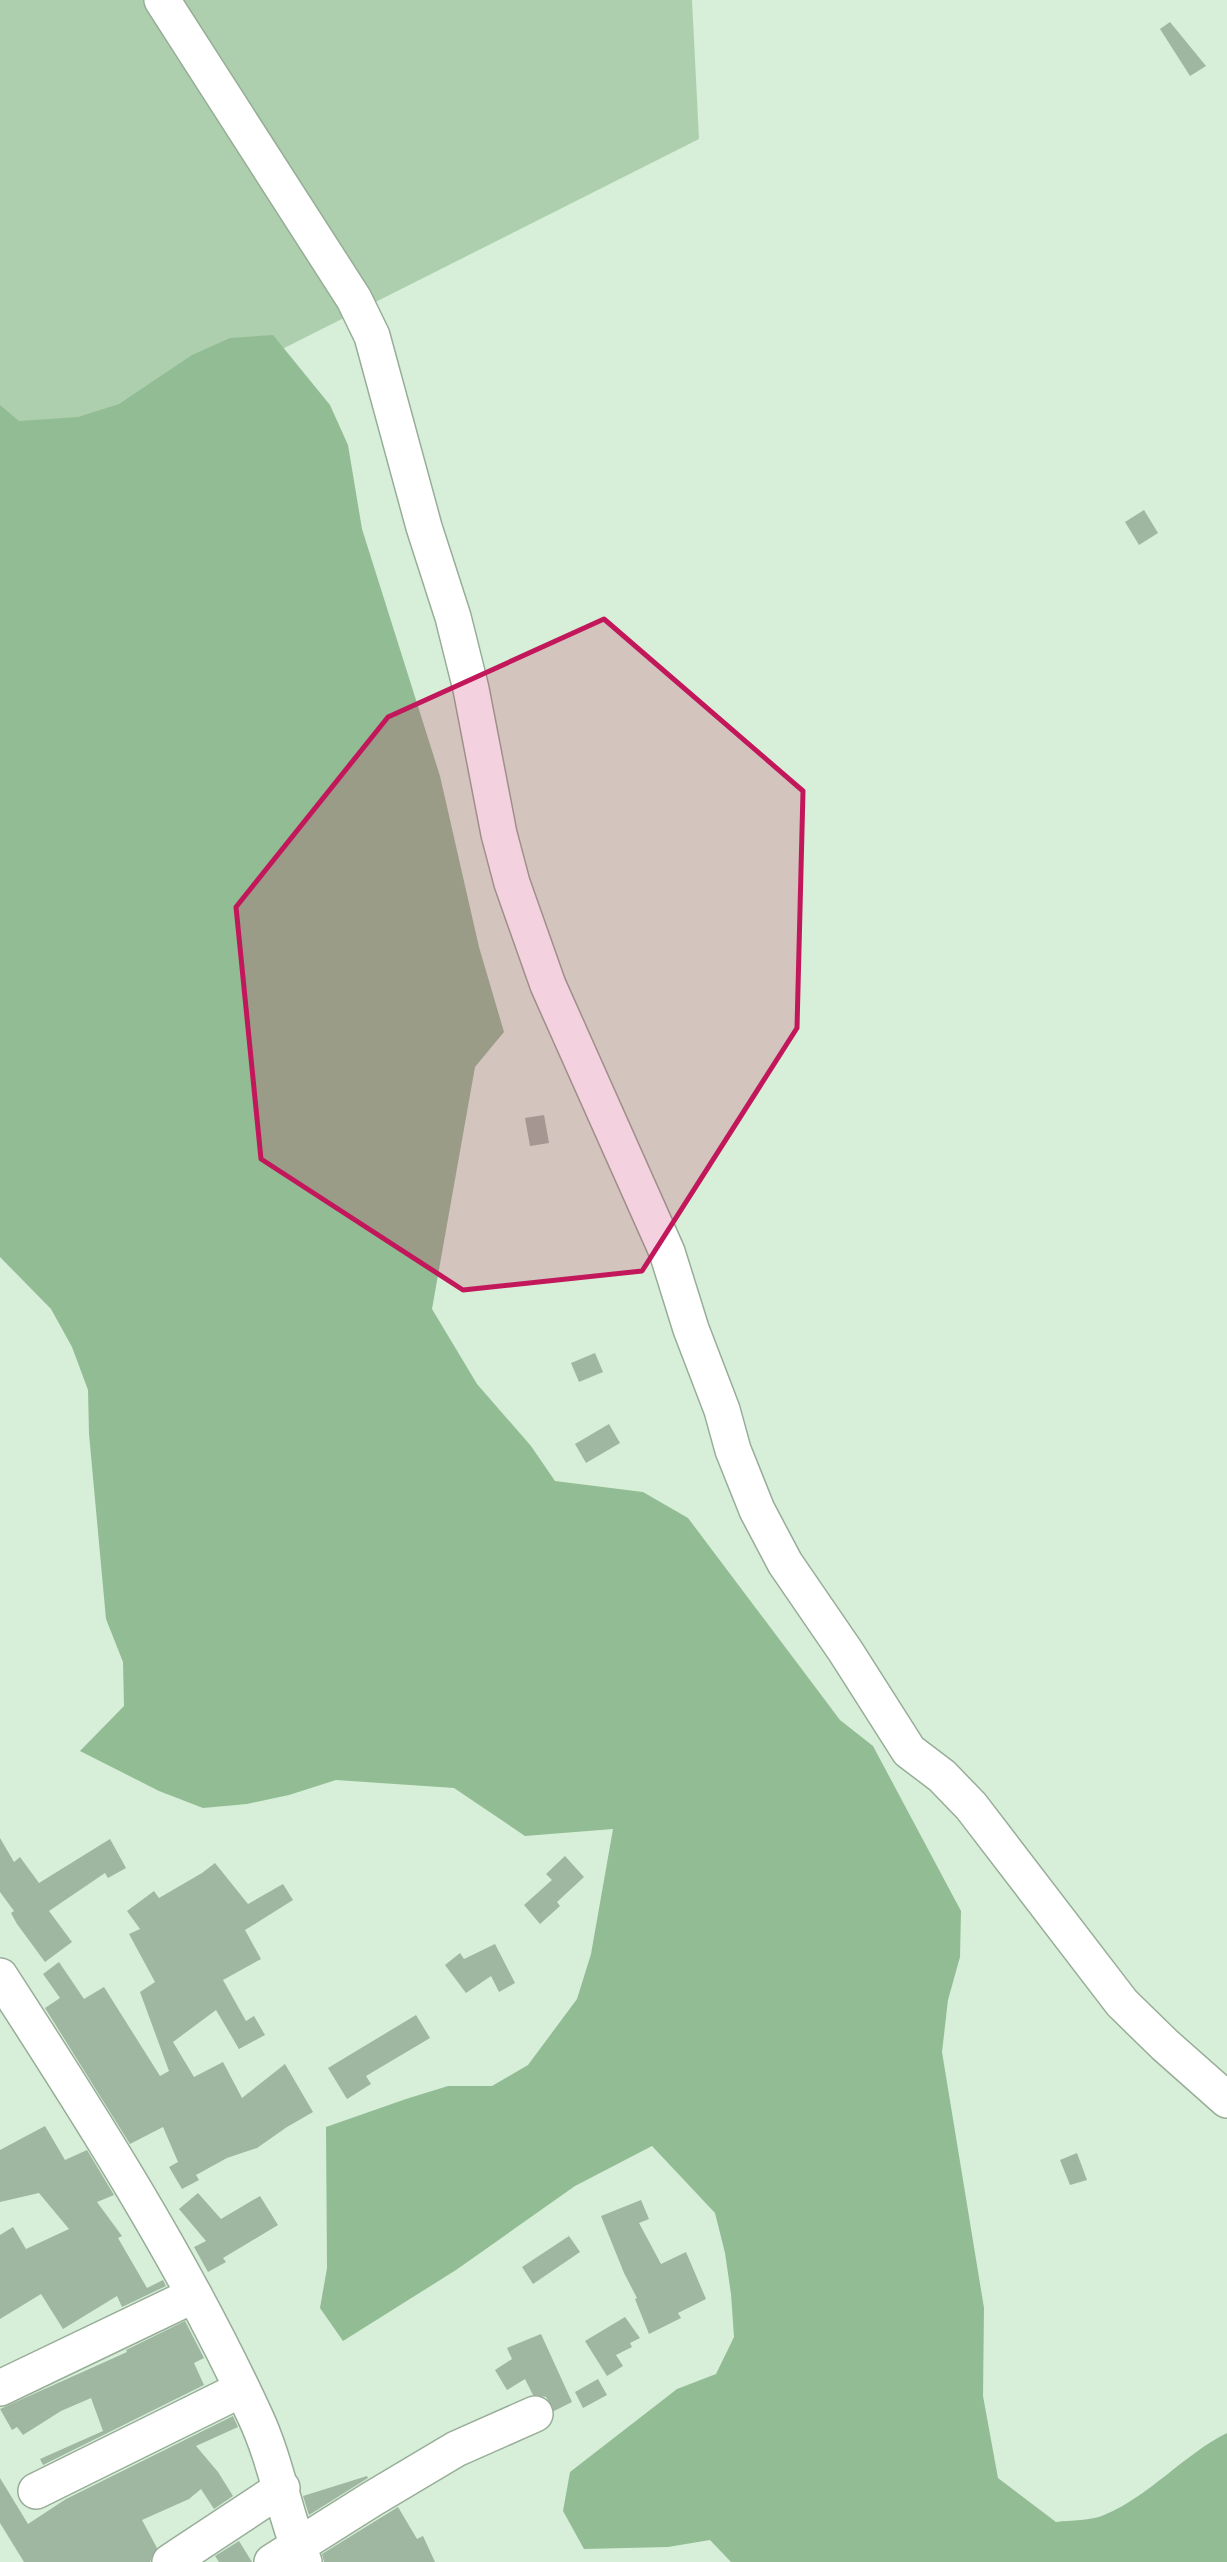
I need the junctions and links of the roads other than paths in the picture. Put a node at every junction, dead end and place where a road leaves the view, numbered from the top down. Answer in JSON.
{"nodes":[{"id":1,"x":162,"y":0,"type":"edge"},
{"id":2,"x":0,"y":1976,"type":"edge"},
{"id":3,"x":1227,"y":2100,"type":"edge"},
{"id":4,"x":194,"y":2295,"type":"junction"},
{"id":5,"x":0,"y":2388,"type":"edge"},
{"id":6,"x":242,"y":2389,"type":"junction"},
{"id":7,"x":535,"y":2414,"type":"dead end"},
{"id":8,"x":282,"y":2488,"type":"junction"},
{"id":9,"x":36,"y":2491,"type":"dead end"},
{"id":10,"x":291,"y":2557,"type":"edge"},
{"id":11,"x":170,"y":2562,"type":"edge"}],
"edges":[{"from":1,"to":3,"type":"street"},
{"from":2,"to":4,"type":"street"},
{"from":4,"to":5,"type":"street"},
{"from":4,"to":6,"type":"street"},
{"from":6,"to":8,"type":"street"},
{"from":6,"to":9,"type":"street"},
{"from":7,"to":10,"type":"street"},
{"from":8,"to":10,"type":"street"},
{"from":8,"to":11,"type":"street"}]}
